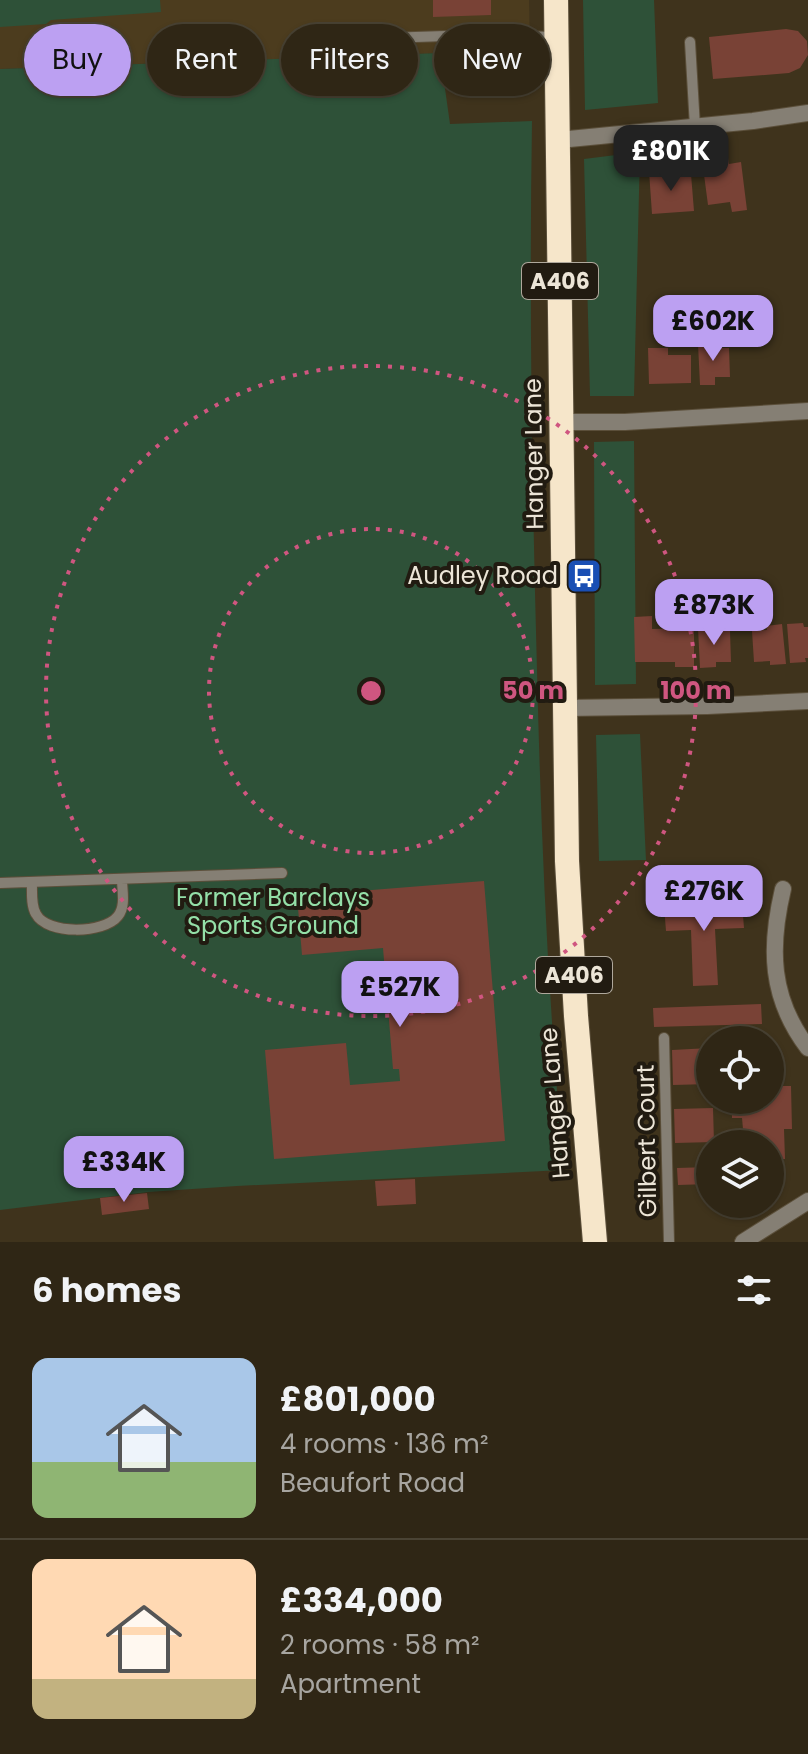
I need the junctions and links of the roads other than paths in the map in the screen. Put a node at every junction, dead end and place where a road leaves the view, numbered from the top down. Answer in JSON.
{"nodes":[{"id":1,"x":556,"y":0,"type":"edge"},
{"id":2,"x":418,"y":37,"type":"edge"},
{"id":3,"x":557,"y":37,"type":"junction"},
{"id":4,"x":690,"y":42,"type":"dead end"},
{"id":5,"x":808,"y":113,"type":"edge"},
{"id":6,"x":695,"y":127,"type":"junction"},
{"id":7,"x":559,"y":140,"type":"junction"},
{"id":8,"x":808,"y":411,"type":"edge"},
{"id":9,"x":562,"y":422,"type":"junction"},
{"id":10,"x":808,"y":701,"type":"edge"},
{"id":11,"x":564,"y":708,"type":"junction"},
{"id":12,"x":282,"y":873,"type":"dead end"},
{"id":13,"x":122,"y":879,"type":"junction"},
{"id":14,"x":0,"y":883,"type":"edge"},
{"id":15,"x":32,"y":883,"type":"junction"},
{"id":16,"x":783,"y":889,"type":"dead end"},
{"id":17,"x":664,"y":1038,"type":"dead end"},
{"id":18,"x":808,"y":1048,"type":"edge"},
{"id":19,"x":808,"y":1201,"type":"edge"},
{"id":20,"x":595,"y":1242,"type":"edge"},
{"id":21,"x":669,"y":1242,"type":"edge"},
{"id":22,"x":743,"y":1242,"type":"edge"}],
"edges":[{"from":1,"to":3,"type":"highway","name":"Hanger Lane","number":"A406"},
{"from":2,"to":3,"type":"lane"},
{"from":3,"to":7,"type":"highway","name":"Hanger Lane","number":"A406"},
{"from":4,"to":6,"type":"lane"},
{"from":5,"to":6,"type":"street"},
{"from":6,"to":7,"type":"street"},
{"from":7,"to":9,"type":"highway","name":"Hanger Lane","number":"A406"},
{"from":8,"to":9,"type":"street"},
{"from":9,"to":11,"type":"highway","name":"Hanger Lane","number":"A406"},
{"from":10,"to":11,"type":"street"},
{"from":11,"to":20,"type":"highway","name":"Hanger Lane","number":"A406"},
{"from":12,"to":13,"type":"lane"},
{"from":13,"to":15,"type":"lane"},
{"from":13,"to":15,"type":"lane"},
{"from":14,"to":15,"type":"lane"},
{"from":16,"to":18,"type":"street"},
{"from":17,"to":21,"type":"lane","name":"Gilbert Court"},
{"from":19,"to":22,"type":"street"}]}
